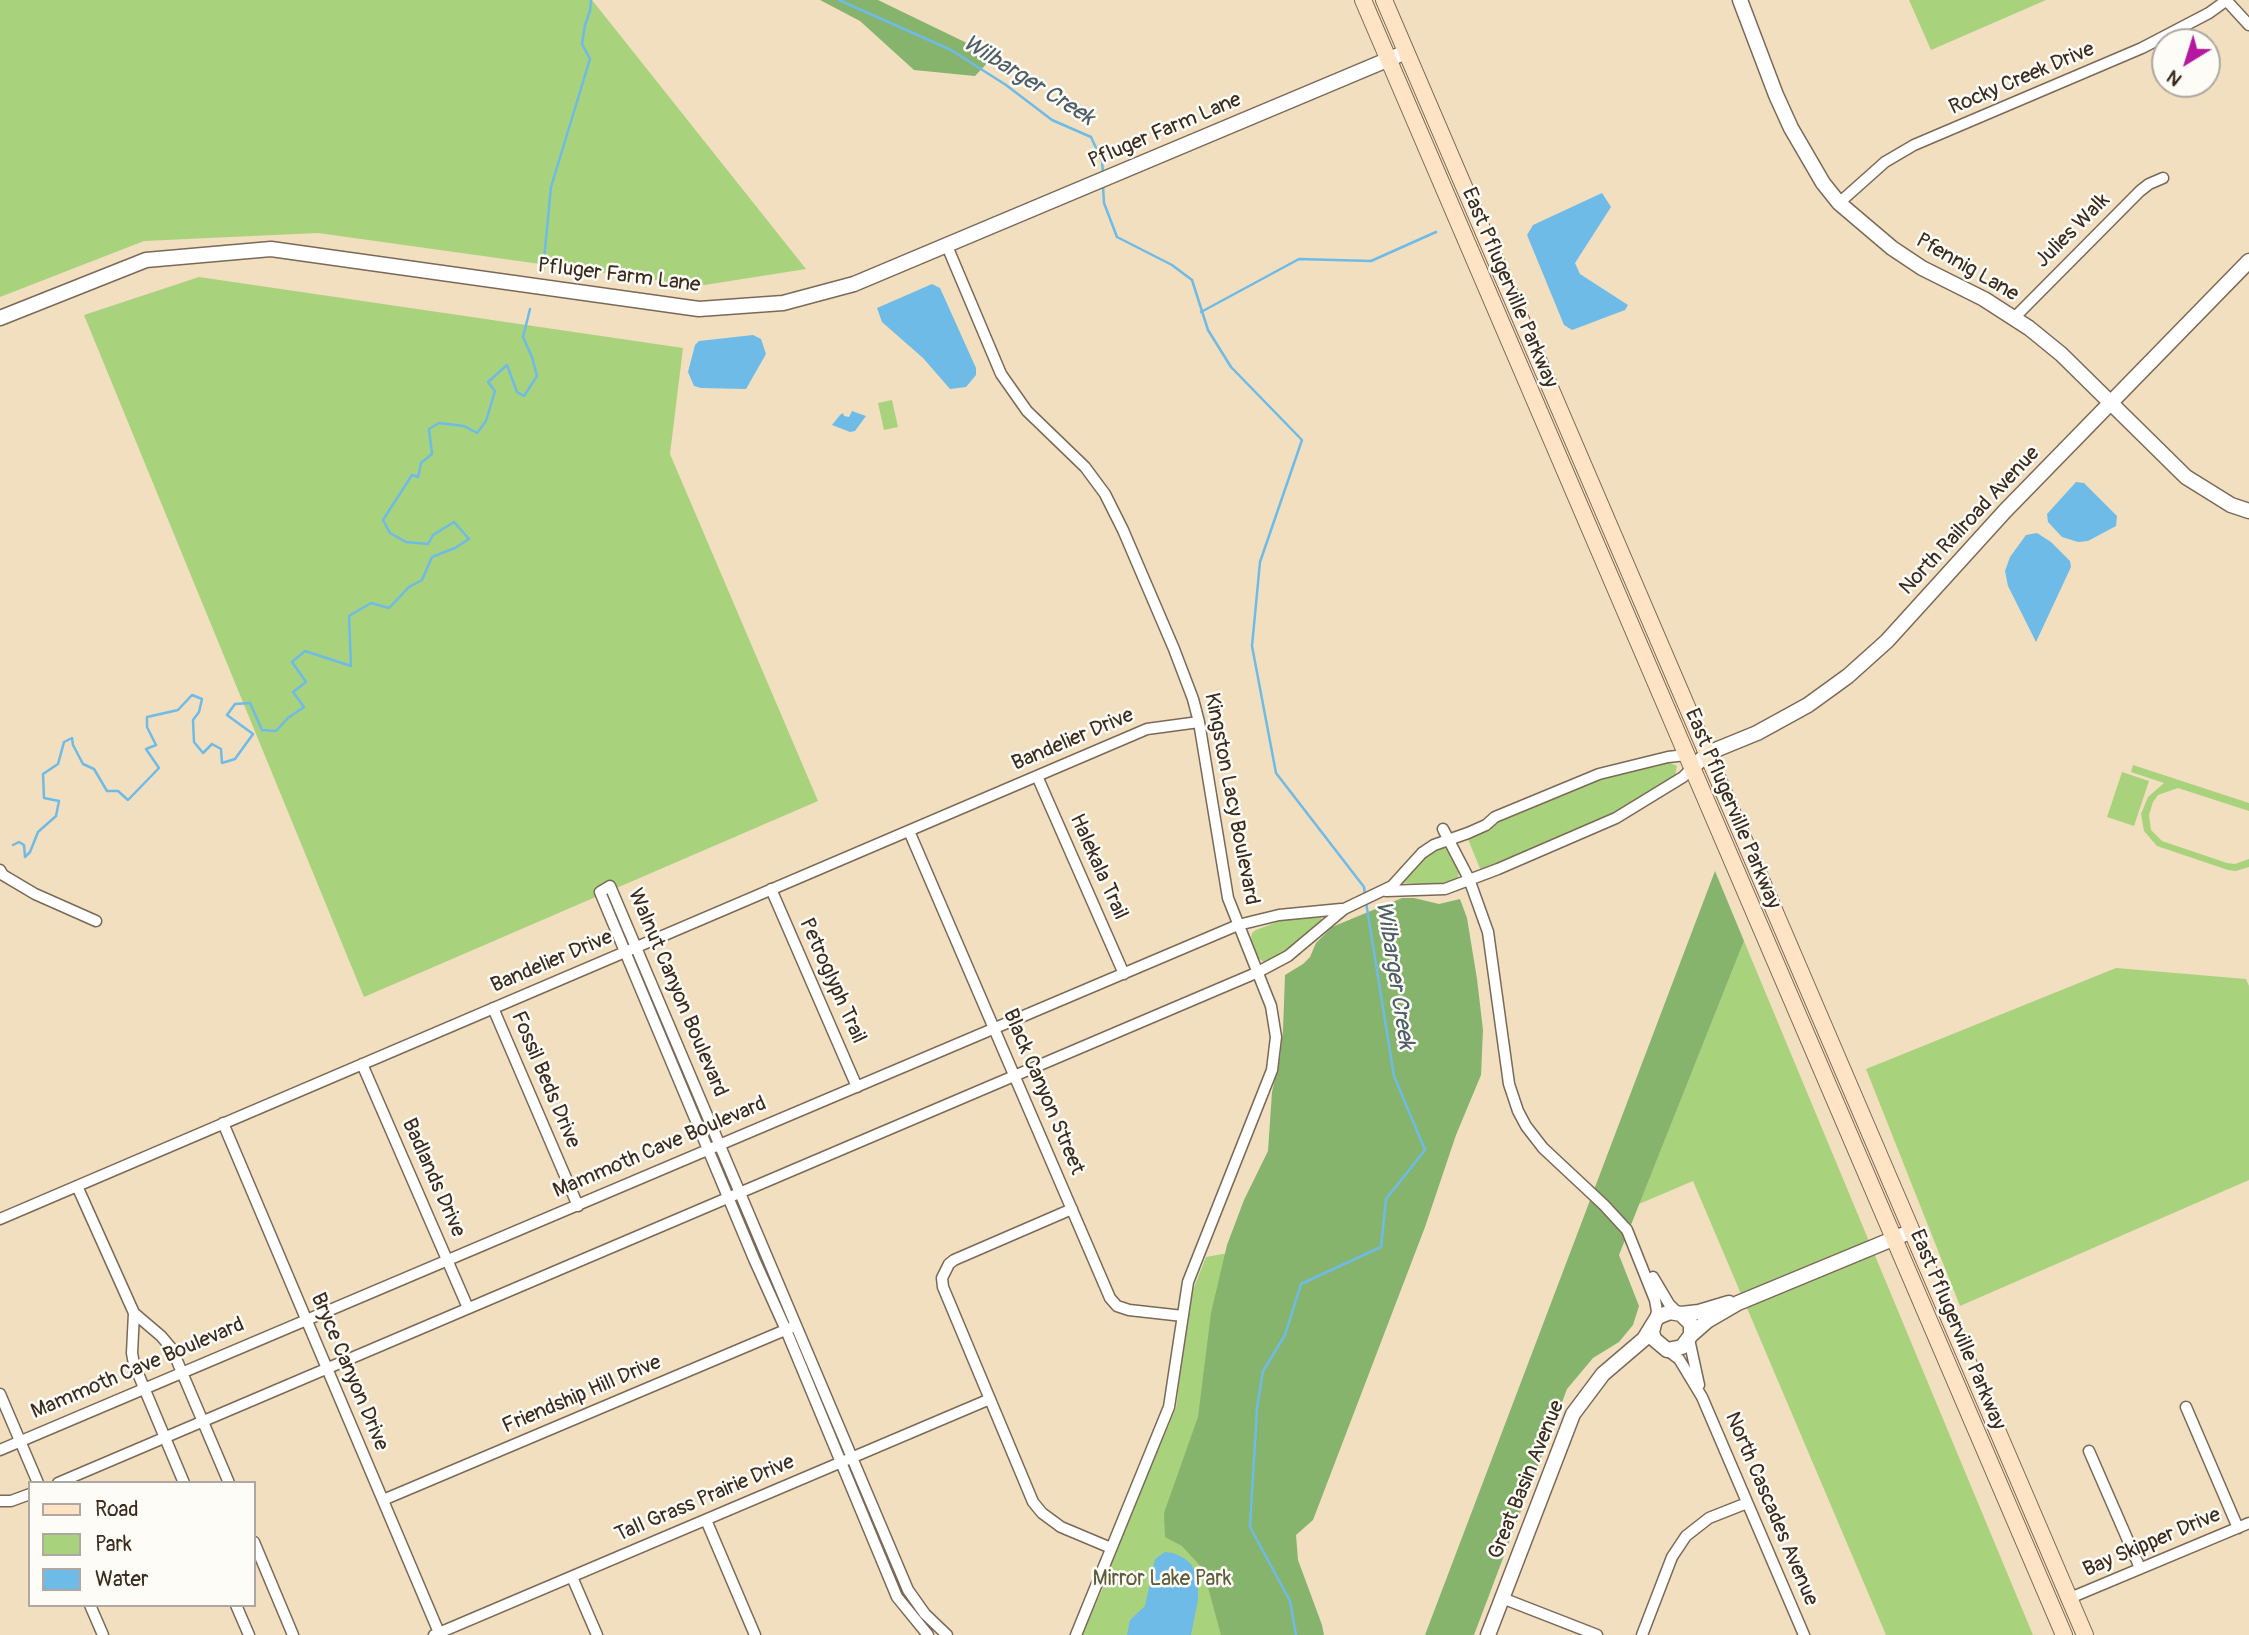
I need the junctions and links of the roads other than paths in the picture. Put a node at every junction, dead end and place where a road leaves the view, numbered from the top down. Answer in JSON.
{"nodes":[{"id":1,"x":1363,"y":0,"type":"edge"},
{"id":2,"x":1384,"y":0,"type":"edge"},
{"id":3,"x":1740,"y":0,"type":"edge"},
{"id":4,"x":2227,"y":0,"type":"edge"},
{"id":5,"x":2249,"y":25,"type":"edge"},
{"id":6,"x":1406,"y":52,"type":"junction"},
{"id":7,"x":1388,"y":60,"type":"junction"},
{"id":8,"x":2163,"y":178,"type":"dead end"},
{"id":9,"x":1839,"y":203,"type":"junction"},
{"id":10,"x":947,"y":246,"type":"junction"},
{"id":11,"x":2249,"y":261,"type":"edge"},
{"id":12,"x":0,"y":318,"type":"edge"},
{"id":13,"x":2014,"y":318,"type":"junction"},
{"id":14,"x":1555,"y":398,"type":"junction"},
{"id":15,"x":2110,"y":402,"type":"junction"},
{"id":16,"x":1537,"y":407,"type":"junction"},
{"id":17,"x":2249,"y":511,"type":"edge"},
{"id":18,"x":1199,"y":722,"type":"junction"},
{"id":19,"x":1708,"y":753,"type":"junction"},
{"id":20,"x":1689,"y":762,"type":"junction"},
{"id":21,"x":1037,"y":776,"type":"junction"},
{"id":22,"x":1443,"y":829,"type":"dead end"},
{"id":23,"x":909,"y":831,"type":"junction"},
{"id":24,"x":1449,"y":840,"type":"junction"},
{"id":25,"x":0,"y":870,"type":"edge"},
{"id":26,"x":1469,"y":879,"type":"junction"},
{"id":27,"x":771,"y":890,"type":"junction"},
{"id":28,"x":1384,"y":891,"type":"junction"},
{"id":29,"x":1343,"y":909,"type":"junction"},
{"id":30,"x":96,"y":921,"type":"dead end"},
{"id":31,"x":1238,"y":925,"type":"junction"},
{"id":32,"x":631,"y":949,"type":"junction"},
{"id":33,"x":1256,"y":973,"type":"junction"},
{"id":34,"x":1124,"y":974,"type":"junction"},
{"id":35,"x":493,"y":1008,"type":"junction"},
{"id":36,"x":995,"y":1028,"type":"junction"},
{"id":37,"x":362,"y":1064,"type":"junction"},
{"id":38,"x":1013,"y":1076,"type":"junction"},
{"id":39,"x":857,"y":1087,"type":"junction"},
{"id":40,"x":223,"y":1123,"type":"junction"},
{"id":41,"x":721,"y":1145,"type":"junction"},
{"id":42,"x":709,"y":1150,"type":"junction"},
{"id":43,"x":77,"y":1186,"type":"junction"},
{"id":44,"x":740,"y":1193,"type":"junction"},
{"id":45,"x":728,"y":1198,"type":"junction"},
{"id":46,"x":578,"y":1206,"type":"junction"},
{"id":47,"x":1072,"y":1209,"type":"junction"},
{"id":48,"x":0,"y":1219,"type":"edge"},
{"id":49,"x":1912,"y":1231,"type":"junction"},
{"id":50,"x":1895,"y":1238,"type":"junction"},
{"id":51,"x":1632,"y":1241,"type":"junction"},
{"id":52,"x":448,"y":1261,"type":"junction"},
{"id":53,"x":1738,"y":1303,"type":"junction"},
{"id":54,"x":468,"y":1308,"type":"junction"},
{"id":55,"x":134,"y":1313,"type":"junction"},
{"id":56,"x":1680,"y":1313,"type":"junction"},
{"id":57,"x":1183,"y":1316,"type":"junction"},
{"id":58,"x":307,"y":1320,"type":"junction"},
{"id":59,"x":1654,"y":1323,"type":"junction"},
{"id":60,"x":791,"y":1328,"type":"junction"},
{"id":61,"x":1690,"y":1337,"type":"junction"},
{"id":62,"x":1665,"y":1349,"type":"junction"},
{"id":63,"x":1625,"y":1355,"type":"junction"},
{"id":64,"x":327,"y":1368,"type":"junction"},
{"id":65,"x":182,"y":1373,"type":"junction"},
{"id":66,"x":144,"y":1389,"type":"junction"},
{"id":67,"x":0,"y":1394,"type":"edge"},
{"id":68,"x":1702,"y":1398,"type":"junction"},
{"id":69,"x":990,"y":1399,"type":"junction"},
{"id":70,"x":2186,"y":1407,"type":"dead end"},
{"id":71,"x":202,"y":1421,"type":"junction"},
{"id":72,"x":165,"y":1437,"type":"junction"},
{"id":73,"x":21,"y":1442,"type":"junction"},
{"id":74,"x":0,"y":1450,"type":"edge"},
{"id":75,"x":2089,"y":1451,"type":"dead end"},
{"id":76,"x":847,"y":1460,"type":"junction"},
{"id":77,"x":37,"y":1481,"type":"edge"},
{"id":78,"x":63,"y":1481,"type":"edge"},
{"id":79,"x":183,"y":1481,"type":"edge"},
{"id":80,"x":228,"y":1481,"type":"edge"},
{"id":81,"x":28,"y":1495,"type":"edge"},
{"id":82,"x":383,"y":1500,"type":"junction"},
{"id":83,"x":0,"y":1502,"type":"edge"},
{"id":84,"x":1747,"y":1503,"type":"junction"},
{"id":85,"x":706,"y":1520,"type":"junction"},
{"id":86,"x":2244,"y":1525,"type":"edge"},
{"id":87,"x":256,"y":1547,"type":"edge"},
{"id":88,"x":1111,"y":1548,"type":"junction"},
{"id":89,"x":2140,"y":1569,"type":"junction"},
{"id":90,"x":572,"y":1577,"type":"junction"},
{"id":91,"x":1502,"y":1598,"type":"junction"},
{"id":92,"x":2070,"y":1598,"type":"junction"},
{"id":93,"x":91,"y":1607,"type":"edge"},
{"id":94,"x":237,"y":1607,"type":"edge"},
{"id":95,"x":438,"y":1634,"type":"edge"},
{"id":96,"x":103,"y":1635,"type":"edge"},
{"id":97,"x":249,"y":1635,"type":"edge"},
{"id":98,"x":293,"y":1635,"type":"edge"},
{"id":99,"x":597,"y":1635,"type":"edge"},
{"id":100,"x":755,"y":1635,"type":"edge"},
{"id":101,"x":928,"y":1635,"type":"edge"},
{"id":102,"x":947,"y":1635,"type":"edge"},
{"id":103,"x":1076,"y":1635,"type":"edge"},
{"id":104,"x":1488,"y":1635,"type":"edge"},
{"id":105,"x":1597,"y":1635,"type":"edge"},
{"id":106,"x":1642,"y":1635,"type":"edge"},
{"id":107,"x":1804,"y":1635,"type":"edge"},
{"id":108,"x":2064,"y":1635,"type":"edge"},
{"id":109,"x":2085,"y":1635,"type":"edge"}],
"edges":[{"from":1,"to":7,"type":"main road","name":"East Pflugerville Parkway"},
{"from":2,"to":6,"type":"main road","name":"East Pflugerville Parkway"},
{"from":3,"to":9,"type":"street","name":"Pfennig Lane"},
{"from":4,"to":5,"type":"street"},
{"from":4,"to":9,"type":"street","name":"Rocky Creek Drive"},
{"from":6,"to":7,"type":"street","name":"Pfluger Farm Lane"},
{"from":6,"to":14,"type":"main road","name":"East Pflugerville Parkway"},
{"from":7,"to":10,"type":"street","name":"Pfluger Farm Lane"},
{"from":7,"to":16,"type":"main road","name":"East Pflugerville Parkway"},
{"from":8,"to":13,"type":"street","name":"Julies Walk"},
{"from":9,"to":13,"type":"street","name":"Pfennig Lane"},
{"from":10,"to":12,"type":"street","name":"Pfluger Farm Lane"},
{"from":10,"to":18,"type":"street","name":"Kingston Lacy Boulevard"},
{"from":11,"to":15,"type":"street","name":"North Railroad Avenue"},
{"from":13,"to":15,"type":"street","name":"Pfennig Lane"},
{"from":14,"to":16,"type":"street"},
{"from":14,"to":19,"type":"main road","name":"East Pflugerville Parkway"},
{"from":15,"to":17,"type":"street","name":"Pfennig Lane"},
{"from":15,"to":19,"type":"street","name":"North Railroad Avenue"},
{"from":16,"to":20,"type":"main road","name":"East Pflugerville Parkway"},
{"from":18,"to":21,"type":"street","name":"Bandelier Drive"},
{"from":18,"to":31,"type":"street","name":"Kingston Lacy Boulevard"},
{"from":19,"to":20,"type":"street","name":"Mammoth Cave Boulevard"},
{"from":19,"to":49,"type":"main road","name":"East Pflugerville Parkway"},
{"from":20,"to":24,"type":"street","name":"Mammoth Cave Boulevard"},
{"from":20,"to":26,"type":"street","name":"Mammoth Cave Boulevard"},
{"from":20,"to":50,"type":"main road","name":"East Pflugerville Parkway"},
{"from":21,"to":23,"type":"street","name":"Bandelier Drive"},
{"from":21,"to":34,"type":"street","name":"Halekala Trail"},
{"from":22,"to":24,"type":"street"},
{"from":23,"to":27,"type":"street","name":"Bandelier Drive"},
{"from":23,"to":36,"type":"street","name":"Black Canyon Street"},
{"from":24,"to":26,"type":"street"},
{"from":24,"to":28,"type":"street","name":"Mammoth Cave Boulevard"},
{"from":25,"to":30,"type":"street"},
{"from":26,"to":28,"type":"street","name":"Mammoth Cave Boulevard"},
{"from":26,"to":51,"type":"street"},
{"from":27,"to":32,"type":"street","name":"Bandelier Drive"},
{"from":27,"to":39,"type":"street","name":"Petroglyph Trail"},
{"from":28,"to":29,"type":"street","name":"Mammoth Cave Boulevard"},
{"from":29,"to":31,"type":"street","name":"Mammoth Cave Boulevard"},
{"from":29,"to":33,"type":"street","name":"Mammoth Cave Boulevard"},
{"from":31,"to":33,"type":"street","name":"Kingston Lacy Boulevard"},
{"from":31,"to":34,"type":"street","name":"Mammoth Cave Boulevard"},
{"from":32,"to":32,"type":"street","name":"Walnut Canyon Boulevard"},
{"from":32,"to":35,"type":"street","name":"Bandelier Drive"},
{"from":32,"to":41,"type":"street","name":"Walnut Canyon Boulevard"},
{"from":32,"to":42,"type":"street","name":"Walnut Canyon Boulevard"},
{"from":33,"to":38,"type":"street","name":"Mammoth Cave Boulevard"},
{"from":33,"to":57,"type":"street","name":"Kingston Lacy Boulevard"},
{"from":34,"to":36,"type":"street","name":"Mammoth Cave Boulevard"},
{"from":35,"to":37,"type":"street","name":"Bandelier Drive"},
{"from":35,"to":46,"type":"street","name":"Fossil Beds Drive"},
{"from":36,"to":38,"type":"street","name":"Black Canyon Street"},
{"from":36,"to":39,"type":"street","name":"Mammoth Cave Boulevard"},
{"from":37,"to":40,"type":"street","name":"Bandelier Drive"},
{"from":37,"to":52,"type":"street","name":"Badlands Drive"},
{"from":38,"to":44,"type":"street","name":"Mammoth Cave Boulevard"},
{"from":38,"to":47,"type":"street","name":"Black Canyon Street"},
{"from":39,"to":41,"type":"street","name":"Mammoth Cave Boulevard"},
{"from":40,"to":43,"type":"street","name":"Bandelier Drive"},
{"from":40,"to":58,"type":"street","name":"Bryce Canyon Drive"},
{"from":41,"to":42,"type":"street","name":"Mammoth Cave Boulevard"},
{"from":41,"to":44,"type":"street","name":"Walnut Canyon Boulevard"},
{"from":42,"to":45,"type":"street","name":"Walnut Canyon Boulevard"},
{"from":42,"to":46,"type":"street","name":"Mammoth Cave Boulevard"},
{"from":43,"to":48,"type":"street","name":"Bandelier Drive"},
{"from":43,"to":55,"type":"street"},
{"from":44,"to":45,"type":"street","name":"Mammoth Cave Boulevard"},
{"from":44,"to":60,"type":"street","name":"Walnut Canyon Boulevard"},
{"from":45,"to":54,"type":"street","name":"Mammoth Cave Boulevard"},
{"from":45,"to":60,"type":"street","name":"Walnut Canyon Boulevard"},
{"from":46,"to":52,"type":"street","name":"Mammoth Cave Boulevard"},
{"from":47,"to":57,"type":"street","name":"Black Canyon Street"},
{"from":47,"to":69,"type":"street"},
{"from":49,"to":50,"type":"street"},
{"from":49,"to":92,"type":"main road","name":"East Pflugerville Parkway"},
{"from":50,"to":53,"type":"street"},
{"from":50,"to":108,"type":"main road","name":"East Pflugerville Parkway"},
{"from":51,"to":56,"type":"street"},
{"from":51,"to":59,"type":"street"},
{"from":52,"to":54,"type":"street","name":"Badlands Drive"},
{"from":52,"to":58,"type":"street","name":"Mammoth Cave Boulevard"},
{"from":53,"to":56,"type":"street"},
{"from":53,"to":61,"type":"street"},
{"from":54,"to":64,"type":"street","name":"Mammoth Cave Boulevard"},
{"from":55,"to":65,"type":"street"},
{"from":55,"to":66,"type":"street"},
{"from":56,"to":59,"type":"street"},
{"from":56,"to":61,"type":"street"},
{"from":57,"to":88,"type":"street","name":"Kingston Lacy Boulevard"},
{"from":58,"to":64,"type":"street","name":"Bryce Canyon Drive"},
{"from":58,"to":65,"type":"street","name":"Mammoth Cave Boulevard"},
{"from":59,"to":62,"type":"street"},
{"from":59,"to":63,"type":"street","name":"Great Basin Avenue"},
{"from":60,"to":76,"type":"street","name":"Walnut Canyon Boulevard"},
{"from":60,"to":82,"type":"street","name":"Friendship Hill Drive"},
{"from":61,"to":62,"type":"street"},
{"from":61,"to":68,"type":"street","name":"North Cascades Avenue"},
{"from":62,"to":63,"type":"street"},
{"from":62,"to":68,"type":"street","name":"North Cascades Avenue"},
{"from":63,"to":91,"type":"street","name":"Great Basin Avenue"},
{"from":64,"to":71,"type":"street","name":"Mammoth Cave Boulevard"},
{"from":64,"to":82,"type":"street","name":"Bryce Canyon Drive"},
{"from":65,"to":66,"type":"street","name":"Mammoth Cave Boulevard"},
{"from":65,"to":71,"type":"street"},
{"from":66,"to":72,"type":"street"},
{"from":66,"to":73,"type":"street","name":"Mammoth Cave Boulevard"},
{"from":67,"to":73,"type":"street"},
{"from":68,"to":84,"type":"street","name":"North Cascades Avenue"},
{"from":69,"to":76,"type":"street","name":"Tall Grass Prairie Drive"},
{"from":69,"to":88,"type":"street"},
{"from":70,"to":86,"type":"street"},
{"from":71,"to":72,"type":"street","name":"Mammoth Cave Boulevard"},
{"from":71,"to":80,"type":"street"},
{"from":72,"to":78,"type":"street","name":"Mammoth Cave Boulevard"},
{"from":72,"to":79,"type":"street"},
{"from":73,"to":74,"type":"street","name":"Mammoth Cave Boulevard"},
{"from":73,"to":77,"type":"street"},
{"from":75,"to":89,"type":"street"},
{"from":76,"to":85,"type":"street","name":"Tall Grass Prairie Drive"},
{"from":76,"to":101,"type":"street","name":"Walnut Canyon Boulevard"},
{"from":76,"to":102,"type":"street","name":"Walnut Canyon Boulevard"},
{"from":81,"to":83,"type":"street"},
{"from":82,"to":95,"type":"street","name":"Bryce Canyon Drive"},
{"from":84,"to":106,"type":"street"},
{"from":84,"to":107,"type":"street","name":"North Cascades Avenue"},
{"from":85,"to":90,"type":"street","name":"Tall Grass Prairie Drive"},
{"from":85,"to":100,"type":"street"},
{"from":86,"to":89,"type":"street","name":"Bay Skipper Drive"},
{"from":87,"to":98,"type":"street"},
{"from":88,"to":103,"type":"street","name":"Kingston Lacy Boulevard"},
{"from":89,"to":92,"type":"street","name":"Bay Skipper Drive"},
{"from":90,"to":95,"type":"street","name":"Tall Grass Prairie Drive"},
{"from":90,"to":99,"type":"street"},
{"from":91,"to":104,"type":"street","name":"Great Basin Avenue"},
{"from":91,"to":105,"type":"street"},
{"from":92,"to":109,"type":"main road","name":"East Pflugerville Parkway"},
{"from":93,"to":96,"type":"street"},
{"from":94,"to":97,"type":"street"}]}
